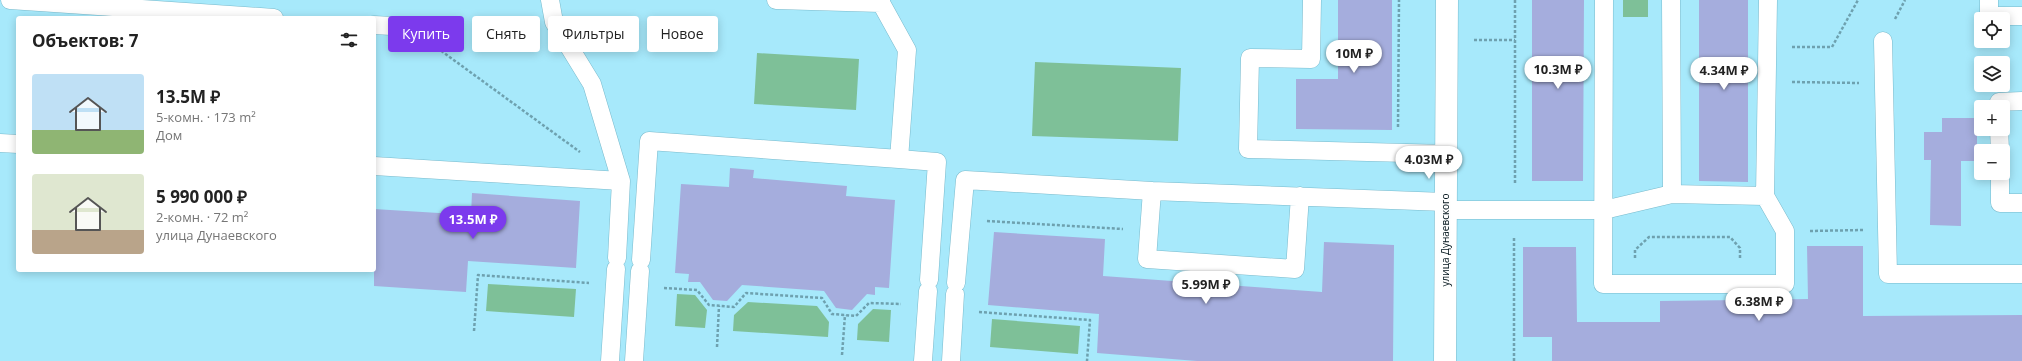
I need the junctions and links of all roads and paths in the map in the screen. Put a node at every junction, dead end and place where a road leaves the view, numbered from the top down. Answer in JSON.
{"nodes":[{"id":1,"x":10,"y":0,"type":"edge"},
{"id":2,"x":550,"y":0,"type":"edge"},
{"id":3,"x":776,"y":0,"type":"edge"},
{"id":4,"x":1312,"y":0,"type":"edge"},
{"id":5,"x":1447,"y":0,"type":"edge"},
{"id":6,"x":1515,"y":0,"type":"edge"},
{"id":7,"x":1604,"y":0,"type":"edge"},
{"id":8,"x":1671,"y":0,"type":"edge"},
{"id":9,"x":1768,"y":0,"type":"edge"},
{"id":10,"x":1858,"y":0,"type":"edge"},
{"id":11,"x":1989,"y":0,"type":"edge"},
{"id":12,"x":881,"y":1,"type":"edge"},
{"id":13,"x":245,"y":16,"type":"edge"},
{"id":14,"x":2022,"y":16,"type":"edge"},
{"id":15,"x":376,"y":25,"type":"edge"},
{"id":16,"x":388,"y":26,"type":"edge"},
{"id":17,"x":1447,"y":40,"type":"junction"},
{"id":18,"x":1515,"y":40,"type":"junction"},
{"id":19,"x":1882,"y":41,"type":"dead end"},
{"id":20,"x":1767,"y":47,"type":"junction"},
{"id":21,"x":444,"y":52,"type":"edge"},
{"id":22,"x":1767,"y":82,"type":"junction"},
{"id":23,"x":1884,"y":83,"type":"junction"},
{"id":24,"x":2010,"y":102,"type":"edge"},
{"id":25,"x":2022,"y":102,"type":"edge"},
{"id":26,"x":0,"y":143,"type":"edge"},
{"id":27,"x":16,"y":144,"type":"edge"},
{"id":28,"x":583,"y":153,"type":"dead end"},
{"id":29,"x":1446,"y":154,"type":"junction"},
{"id":30,"x":899,"y":159,"type":"junction"},
{"id":31,"x":376,"y":166,"type":"edge"},
{"id":32,"x":2000,"y":180,"type":"edge"},
{"id":33,"x":622,"y":181,"type":"junction"},
{"id":34,"x":1152,"y":190,"type":"junction"},
{"id":35,"x":1672,"y":194,"type":"junction"},
{"id":36,"x":1300,"y":196,"type":"junction"},
{"id":37,"x":1765,"y":196,"type":"junction"},
{"id":38,"x":2022,"y":203,"type":"edge"},
{"id":39,"x":1445,"y":206,"type":"junction"},
{"id":40,"x":1514,"y":210,"type":"junction"},
{"id":41,"x":1604,"y":210,"type":"junction"},
{"id":42,"x":986,"y":227,"type":"dead end"},
{"id":43,"x":1149,"y":230,"type":"junction"},
{"id":44,"x":1887,"y":230,"type":"junction"},
{"id":45,"x":1785,"y":231,"type":"junction"},
{"id":46,"x":2022,"y":274,"type":"edge"},
{"id":47,"x":597,"y":283,"type":"dead end"},
{"id":48,"x":1740,"y":283,"type":"junction"},
{"id":49,"x":1635,"y":284,"type":"junction"},
{"id":50,"x":660,"y":288,"type":"dead end"},
{"id":51,"x":902,"y":304,"type":"dead end"},
{"id":52,"x":719,"y":306,"type":"junction"},
{"id":53,"x":979,"y":312,"type":"dead end"},
{"id":54,"x":845,"y":315,"type":"junction"},
{"id":55,"x":474,"y":331,"type":"dead end"},
{"id":56,"x":717,"y":347,"type":"dead end"},
{"id":57,"x":842,"y":355,"type":"dead end"},
{"id":58,"x":610,"y":361,"type":"edge"},
{"id":59,"x":634,"y":361,"type":"edge"},
{"id":60,"x":923,"y":361,"type":"edge"},
{"id":61,"x":951,"y":361,"type":"edge"},
{"id":62,"x":1087,"y":361,"type":"edge"},
{"id":63,"x":1445,"y":361,"type":"edge"},
{"id":64,"x":1514,"y":361,"type":"edge"}],
"edges":[{"from":1,"to":13,"type":"lane"},
{"from":2,"to":33,"type":"lane"},
{"from":3,"to":12,"type":"lane"},
{"from":4,"to":29,"type":"lane"},
{"from":5,"to":17,"type":"street","name":"улица Дунаевского"},
{"from":6,"to":18,"type":"path"},
{"from":7,"to":41,"type":"lane"},
{"from":8,"to":35,"type":"lane"},
{"from":9,"to":20,"type":"lane"},
{"from":10,"to":20,"type":"path"},
{"from":11,"to":14,"type":"lane"},
{"from":12,"to":30,"type":"lane"},
{"from":15,"to":16,"type":"lane"},
{"from":17,"to":18,"type":"path"},
{"from":17,"to":29,"type":"street","name":"улица Дунаевского"},
{"from":18,"to":40,"type":"path"},
{"from":19,"to":23,"type":"lane"},
{"from":20,"to":22,"type":"lane"},
{"from":21,"to":28,"type":"path"},
{"from":22,"to":23,"type":"path"},
{"from":22,"to":37,"type":"lane"},
{"from":23,"to":44,"type":"lane"},
{"from":24,"to":25,"type":"lane"},
{"from":26,"to":27,"type":"lane"},
{"from":29,"to":39,"type":"street","name":"улица Дунаевского"},
{"from":30,"to":59,"type":"lane"},
{"from":30,"to":60,"type":"lane"},
{"from":31,"to":33,"type":"lane"},
{"from":32,"to":38,"type":"lane"},
{"from":33,"to":58,"type":"lane"},
{"from":34,"to":36,"type":"lane"},
{"from":34,"to":43,"type":"lane"},
{"from":34,"to":61,"type":"lane"},
{"from":35,"to":37,"type":"lane"},
{"from":35,"to":41,"type":"lane"},
{"from":36,"to":39,"type":"lane"},
{"from":36,"to":43,"type":"lane"},
{"from":37,"to":45,"type":"lane"},
{"from":39,"to":40,"type":"lane"},
{"from":39,"to":63,"type":"street","name":"улица Дунаевского"},
{"from":40,"to":41,"type":"lane"},
{"from":40,"to":64,"type":"path"},
{"from":41,"to":49,"type":"lane"},
{"from":42,"to":43,"type":"path"},
{"from":44,"to":45,"type":"path"},
{"from":44,"to":46,"type":"lane"},
{"from":45,"to":48,"type":"lane"},
{"from":47,"to":55,"type":"path"},
{"from":48,"to":49,"type":"lane"},
{"from":48,"to":49,"type":"path"},
{"from":50,"to":52,"type":"path"},
{"from":51,"to":54,"type":"path"},
{"from":52,"to":54,"type":"path"},
{"from":52,"to":56,"type":"path"},
{"from":53,"to":62,"type":"path"},
{"from":54,"to":57,"type":"path"}]}
